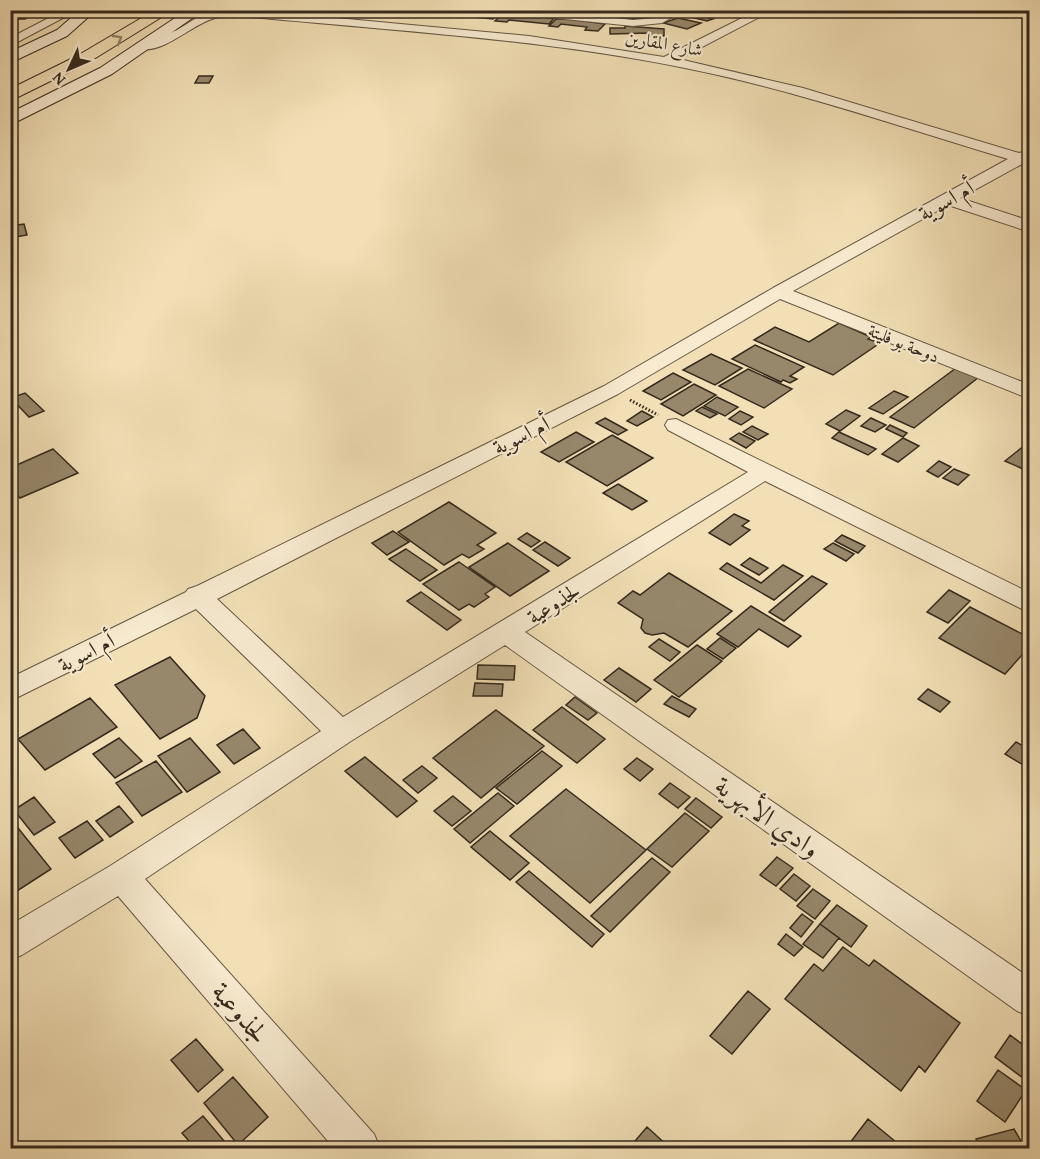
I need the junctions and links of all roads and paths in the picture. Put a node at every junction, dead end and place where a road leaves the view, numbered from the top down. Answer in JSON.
{"nodes":[{"id":1,"x":166,"y":10,"type":"edge"},
{"id":2,"x":197,"y":10,"type":"edge"},
{"id":3,"x":231,"y":10,"type":"edge"},
{"id":4,"x":322,"y":10,"type":"edge"},
{"id":5,"x":505,"y":10,"type":"edge"},
{"id":6,"x":680,"y":10,"type":"edge"},
{"id":7,"x":768,"y":10,"type":"edge"},
{"id":8,"x":83,"y":11,"type":"edge"},
{"id":9,"x":303,"y":16,"type":"edge"},
{"id":10,"x":83,"y":36,"type":"dead end"},
{"id":11,"x":10,"y":43,"type":"edge"},
{"id":12,"x":145,"y":46,"type":"junction"},
{"id":13,"x":10,"y":51,"type":"edge"},
{"id":14,"x":10,"y":58,"type":"edge"},
{"id":15,"x":670,"y":59,"type":"junction"},
{"id":16,"x":10,"y":73,"type":"edge"},
{"id":17,"x":10,"y":96,"type":"edge"},
{"id":18,"x":10,"y":120,"type":"edge"},
{"id":19,"x":1027,"y":157,"type":"edge"},
{"id":20,"x":947,"y":199,"type":"junction"},
{"id":21,"x":1029,"y":227,"type":"edge"},
{"id":22,"x":779,"y":292,"type":"junction"},
{"id":23,"x":611,"y":390,"type":"junction"},
{"id":24,"x":1029,"y":393,"type":"edge"},
{"id":25,"x":676,"y":425,"type":"joint"},
{"id":26,"x":764,"y":472,"type":"junction"},
{"id":27,"x":197,"y":596,"type":"junction"},
{"id":28,"x":1029,"y":604,"type":"edge"},
{"id":29,"x":506,"y":632,"type":"junction"},
{"id":30,"x":10,"y":691,"type":"edge"},
{"id":31,"x":341,"y":733,"type":"junction"},
{"id":32,"x":122,"y":876,"type":"junction"},
{"id":33,"x":10,"y":944,"type":"edge"},
{"id":34,"x":1029,"y":999,"type":"edge"},
{"id":35,"x":360,"y":1149,"type":"edge"}],
"edges":[{"from":17,"to":1,"type":"highway","one_way":true},
{"from":2,"to":12,"type":"main road"},
{"from":3,"to":9,"type":"street","name":"شارع المقارين"},
{"from":4,"to":9,"type":"street"},
{"from":5,"to":6,"type":"street"},
{"from":7,"to":15,"type":"street"},
{"from":8,"to":11,"type":"street"},
{"from":8,"to":13,"type":"main road"},
{"from":8,"to":14,"type":"main road"},
{"from":9,"to":12,"type":"street","name":"شارع المقارين"},
{"from":9,"to":15,"type":"street","name":"شارع المقارين"},
{"from":10,"to":16,"type":"highway"},
{"from":12,"to":18,"type":"main road"},
{"from":15,"to":19,"type":"street","name":"شارع المقارين"},
{"from":19,"to":20,"type":"street","name":"أم اسوية"},
{"from":20,"to":21,"type":"street"},
{"from":20,"to":22,"type":"street","name":"أم اسوية"},
{"from":22,"to":23,"type":"street","name":"أم اسوية"},
{"from":22,"to":24,"type":"street","name":"دوحة بو فليتة"},
{"from":23,"to":25,"type":"path"},
{"from":23,"to":27,"type":"street","name":"أم اسوية"},
{"from":25,"to":26,"type":"street"},
{"from":26,"to":28,"type":"street"},
{"from":26,"to":29,"type":"street","name":"لجذوعية"},
{"from":27,"to":30,"type":"street","name":"أم اسوية"},
{"from":27,"to":31,"type":"street"},
{"from":29,"to":31,"type":"street","name":"لجذوعية"},
{"from":29,"to":34,"type":"street","name":"وادي الأبهرية"},
{"from":31,"to":32,"type":"street","name":"لجذوعية"},
{"from":32,"to":33,"type":"street","name":"لجذوعية"},
{"from":32,"to":35,"type":"street","name":"لجذوعية"}]}
